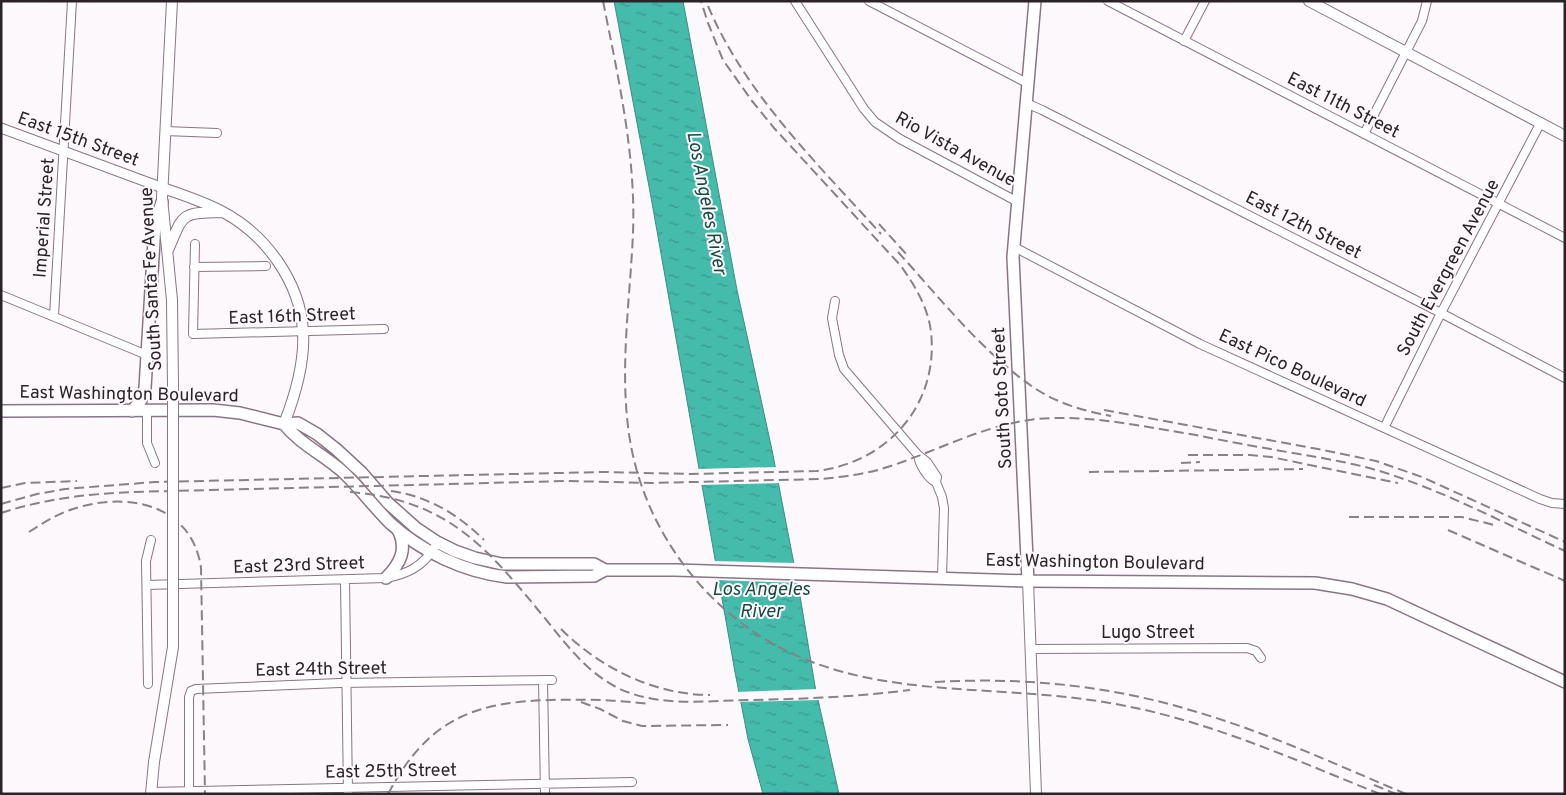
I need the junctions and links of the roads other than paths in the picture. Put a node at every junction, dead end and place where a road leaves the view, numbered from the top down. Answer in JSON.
{"nodes":[{"id":1,"x":72,"y":1,"type":"edge"},
{"id":2,"x":795,"y":1,"type":"edge"},
{"id":3,"x":869,"y":1,"type":"edge"},
{"id":4,"x":1034,"y":1,"type":"edge"},
{"id":5,"x":1108,"y":1,"type":"edge"},
{"id":6,"x":1205,"y":1,"type":"edge"},
{"id":7,"x":1310,"y":1,"type":"edge"},
{"id":8,"x":1428,"y":1,"type":"edge"},
{"id":9,"x":171,"y":2,"type":"edge"},
{"id":10,"x":1184,"y":41,"type":"junction"},
{"id":11,"x":1407,"y":51,"type":"junction"},
{"id":12,"x":1027,"y":83,"type":"junction"},
{"id":13,"x":1026,"y":103,"type":"junction"},
{"id":14,"x":1541,"y":122,"type":"junction"},
{"id":15,"x":1,"y":128,"type":"edge"},
{"id":16,"x":165,"y":130,"type":"junction"},
{"id":17,"x":217,"y":133,"type":"dead end"},
{"id":18,"x":1364,"y":134,"type":"junction"},
{"id":19,"x":1565,"y":136,"type":"edge"},
{"id":20,"x":64,"y":153,"type":"junction"},
{"id":21,"x":163,"y":188,"type":"junction"},
{"id":22,"x":162,"y":202,"type":"junction"},
{"id":23,"x":1018,"y":202,"type":"junction"},
{"id":24,"x":1499,"y":204,"type":"junction"},
{"id":25,"x":225,"y":212,"type":"junction"},
{"id":26,"x":1565,"y":238,"type":"edge"},
{"id":27,"x":195,"y":244,"type":"dead end"},
{"id":28,"x":1014,"y":247,"type":"junction"},
{"id":29,"x":168,"y":251,"type":"junction"},
{"id":30,"x":266,"y":266,"type":"dead end"},
{"id":31,"x":194,"y":267,"type":"junction"},
{"id":32,"x":1,"y":295,"type":"edge"},
{"id":33,"x":836,"y":301,"type":"dead end"},
{"id":34,"x":1441,"y":313,"type":"junction"},
{"id":35,"x":54,"y":316,"type":"junction"},
{"id":36,"x":384,"y":329,"type":"dead end"},
{"id":37,"x":303,"y":331,"type":"junction"},
{"id":38,"x":147,"y":355,"type":"junction"},
{"id":39,"x":1565,"y":378,"type":"edge"},
{"id":40,"x":1,"y":411,"type":"edge"},
{"id":41,"x":132,"y":411,"type":"junction"},
{"id":42,"x":147,"y":411,"type":"junction"},
{"id":43,"x":284,"y":424,"type":"junction"},
{"id":44,"x":1384,"y":428,"type":"junction"},
{"id":45,"x":154,"y":463,"type":"dead end"},
{"id":46,"x":1565,"y":504,"type":"edge"},
{"id":47,"x":397,"y":529,"type":"junction"},
{"id":48,"x":151,"y":540,"type":"dead end"},
{"id":49,"x":434,"y":547,"type":"junction"},
{"id":50,"x":386,"y":578,"type":"junction"},
{"id":51,"x":942,"y":578,"type":"junction"},
{"id":52,"x":345,"y":580,"type":"junction"},
{"id":53,"x":1028,"y":581,"type":"junction"},
{"id":54,"x":147,"y":585,"type":"junction"},
{"id":55,"x":1031,"y":649,"type":"junction"},
{"id":56,"x":1261,"y":658,"type":"dead end"},
{"id":57,"x":543,"y":680,"type":"junction"},
{"id":58,"x":552,"y":680,"type":"dead end"},
{"id":59,"x":1565,"y":682,"type":"edge"},
{"id":60,"x":346,"y":683,"type":"junction"},
{"id":61,"x":148,"y":684,"type":"dead end"},
{"id":62,"x":632,"y":782,"type":"dead end"},
{"id":63,"x":545,"y":784,"type":"junction"},
{"id":64,"x":348,"y":791,"type":"edge"},
{"id":65,"x":189,"y":792,"type":"junction"},
{"id":66,"x":151,"y":793,"type":"edge"},
{"id":67,"x":545,"y":794,"type":"edge"},
{"id":68,"x":1036,"y":794,"type":"edge"}],
"edges":[{"from":1,"to":20,"type":"street","name":"Imperial Street"},
{"from":2,"to":23,"type":"street","name":"Rio Vista Avenue"},
{"from":3,"to":12,"type":"street"},
{"from":4,"to":12,"type":"main road","name":"South Soto Street"},
{"from":5,"to":10,"type":"street","name":"East 11th Street"},
{"from":6,"to":10,"type":"street"},
{"from":7,"to":11,"type":"main road"},
{"from":8,"to":11,"type":"street"},
{"from":9,"to":16,"type":"main road","name":"South Santa Fe Avenue"},
{"from":10,"to":18,"type":"street","name":"East 11th Street"},
{"from":11,"to":14,"type":"main road"},
{"from":11,"to":18,"type":"street"},
{"from":12,"to":13,"type":"main road","name":"South Soto Street"},
{"from":13,"to":23,"type":"main road","name":"South Soto Street"},
{"from":13,"to":34,"type":"street","name":"East 12th Street"},
{"from":14,"to":19,"type":"main road"},
{"from":14,"to":24,"type":"street","name":"South Evergreen Avenue"},
{"from":15,"to":20,"type":"street","name":"East 15th Street"},
{"from":16,"to":17,"type":"street"},
{"from":16,"to":21,"type":"main road","name":"South Santa Fe Avenue"},
{"from":18,"to":24,"type":"street","name":"East 11th Street"},
{"from":20,"to":21,"type":"street","name":"East 15th Street"},
{"from":20,"to":35,"type":"street","name":"Imperial Street"},
{"from":21,"to":22,"type":"main road","name":"South Santa Fe Avenue"},
{"from":21,"to":25,"type":"main road","name":"East 15th Street"},
{"from":22,"to":29,"type":"main road","name":"South Santa Fe Avenue"},
{"from":22,"to":38,"type":"main road"},
{"from":23,"to":28,"type":"main road","name":"South Soto Street"},
{"from":24,"to":26,"type":"street","name":"East 11th Street"},
{"from":24,"to":34,"type":"street","name":"South Evergreen Avenue"},
{"from":25,"to":29,"type":"main road"},
{"from":25,"to":37,"type":"main road","name":"East 15th Street"},
{"from":27,"to":31,"type":"street"},
{"from":28,"to":44,"type":"street","name":"East Pico Boulevard"},
{"from":28,"to":53,"type":"main road","name":"South Soto Street"},
{"from":29,"to":66,"type":"main road","name":"South Santa Fe Avenue","bridge":true},
{"from":30,"to":31,"type":"street"},
{"from":31,"to":37,"type":"street","name":"East 16th Street"},
{"from":32,"to":35,"type":"street"},
{"from":33,"to":51,"type":"street"},
{"from":34,"to":39,"type":"street","name":"East 12th Street"},
{"from":34,"to":44,"type":"street","name":"South Evergreen Avenue"},
{"from":35,"to":38,"type":"street"},
{"from":36,"to":37,"type":"street","name":"East 16th Street"},
{"from":37,"to":43,"type":"main road","name":"East 15th Street"},
{"from":38,"to":41,"type":"main road"},
{"from":40,"to":41,"type":"main road","name":"East Washington Boulevard"},
{"from":41,"to":42,"type":"main road","name":"East Washington Boulevard"},
{"from":42,"to":43,"type":"main road","name":"East Washington Boulevard"},
{"from":42,"to":45,"type":"street"},
{"from":43,"to":47,"type":"main road","name":"East Washington Boulevard"},
{"from":43,"to":49,"type":"main road","name":"East Washington Boulevard"},
{"from":44,"to":46,"type":"street","name":"East Pico Boulevard"},
{"from":47,"to":49,"type":"main road","name":"East Washington Boulevard"},
{"from":47,"to":50,"type":"main road"},
{"from":48,"to":54,"type":"street"},
{"from":49,"to":50,"type":"street","name":"East 23rd Street"},
{"from":49,"to":51,"type":"main road","name":"East Washington Boulevard"},
{"from":50,"to":52,"type":"street","name":"East 23rd Street"},
{"from":51,"to":53,"type":"main road","name":"East Washington Boulevard"},
{"from":52,"to":54,"type":"street","name":"East 23rd Street"},
{"from":52,"to":60,"type":"street"},
{"from":53,"to":55,"type":"main road","name":"South Soto Street"},
{"from":53,"to":59,"type":"main road","name":"East Washington Boulevard"},
{"from":54,"to":61,"type":"street"},
{"from":55,"to":56,"type":"street","name":"Lugo Street"},
{"from":55,"to":68,"type":"main road","name":"South Soto Street"},
{"from":57,"to":58,"type":"street","name":"East 24th Street"},
{"from":57,"to":60,"type":"street","name":"East 24th Street"},
{"from":57,"to":63,"type":"street"},
{"from":60,"to":64,"type":"street"},
{"from":60,"to":65,"type":"street","name":"East 24th Street"},
{"from":62,"to":63,"type":"street","name":"East 25th Street"},
{"from":63,"to":64,"type":"street","name":"East 25th Street"},
{"from":63,"to":67,"type":"street"},
{"from":64,"to":65,"type":"street","name":"East 25th Street"},
{"from":65,"to":66,"type":"street","name":"East 25th Street"}]}
